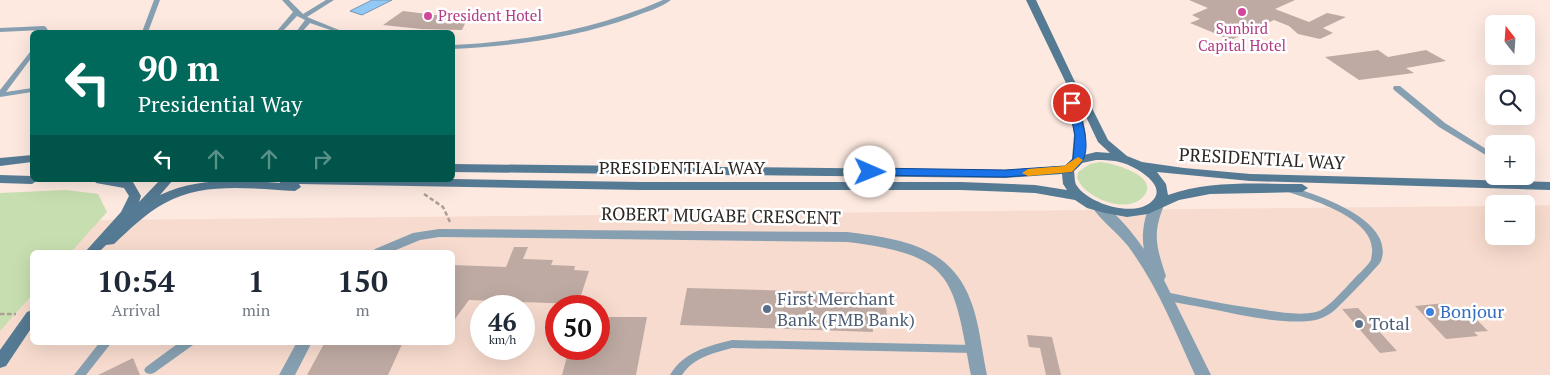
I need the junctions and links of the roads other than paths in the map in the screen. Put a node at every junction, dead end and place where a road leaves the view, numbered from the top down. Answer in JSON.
{"nodes":[{"id":1,"x":156,"y":0,"type":"edge"},
{"id":2,"x":285,"y":0,"type":"edge"},
{"id":3,"x":332,"y":0,"type":"edge"},
{"id":4,"x":668,"y":0,"type":"edge"},
{"id":5,"x":1031,"y":0,"type":"edge"},
{"id":6,"x":303,"y":16,"type":"junction"},
{"id":7,"x":0,"y":30,"type":"edge"},
{"id":8,"x":45,"y":30,"type":"edge"},
{"id":9,"x":146,"y":30,"type":"edge"},
{"id":10,"x":282,"y":30,"type":"edge"},
{"id":11,"x":300,"y":30,"type":"edge"},
{"id":12,"x":336,"y":30,"type":"edge"},
{"id":13,"x":455,"y":47,"type":"edge"},
{"id":14,"x":30,"y":56,"type":"edge"},
{"id":15,"x":1069,"y":80,"type":"junction"},
{"id":16,"x":1397,"y":88,"type":"dead end"},
{"id":17,"x":30,"y":90,"type":"edge"},
{"id":18,"x":1,"y":95,"type":"edge"},
{"id":19,"x":1485,"y":152,"type":"edge"},
{"id":20,"x":30,"y":159,"type":"edge"},
{"id":21,"x":1078,"y":160,"type":"junction"},
{"id":22,"x":0,"y":162,"type":"edge"},
{"id":23,"x":1134,"y":163,"type":"junction"},
{"id":24,"x":0,"y":166,"type":"edge"},
{"id":25,"x":30,"y":166,"type":"edge"},
{"id":26,"x":455,"y":168,"type":"edge"},
{"id":27,"x":1068,"y":170,"type":"junction"},
{"id":28,"x":0,"y":179,"type":"edge"},
{"id":29,"x":30,"y":180,"type":"edge"},
{"id":30,"x":111,"y":182,"type":"edge"},
{"id":31,"x":165,"y":182,"type":"edge"},
{"id":32,"x":398,"y":182,"type":"joint"},
{"id":33,"x":1384,"y":184,"type":"junction"},
{"id":34,"x":1536,"y":186,"type":"joint"},
{"id":35,"x":1550,"y":186,"type":"edge"},
{"id":36,"x":1286,"y":188,"type":"junction"},
{"id":37,"x":1078,"y":196,"type":"junction"},
{"id":38,"x":1159,"y":203,"type":"junction"},
{"id":39,"x":1098,"y":207,"type":"junction"},
{"id":40,"x":109,"y":241,"type":"junction"},
{"id":41,"x":94,"y":250,"type":"edge"},
{"id":42,"x":100,"y":250,"type":"edge"},
{"id":43,"x":385,"y":250,"type":"edge"},
{"id":44,"x":1165,"y":296,"type":"junction"},
{"id":45,"x":30,"y":328,"type":"edge"},
{"id":46,"x":105,"y":345,"type":"edge"},
{"id":47,"x":186,"y":345,"type":"edge"},
{"id":48,"x":303,"y":345,"type":"edge"},
{"id":49,"x":973,"y":348,"type":"junction"},
{"id":50,"x":0,"y":363,"type":"edge"},
{"id":51,"x":150,"y":370,"type":"dead end"},
{"id":52,"x":80,"y":375,"type":"edge"},
{"id":53,"x":288,"y":375,"type":"edge"},
{"id":54,"x":676,"y":375,"type":"edge"},
{"id":55,"x":978,"y":375,"type":"edge"},
{"id":56,"x":1202,"y":375,"type":"edge"}],
"edges":[{"from":1,"to":9,"type":"lane"},
{"from":2,"to":6,"type":"lane"},
{"from":3,"to":6,"type":"lane"},
{"from":4,"to":13,"type":"lane"},
{"from":5,"to":15,"type":"main road"},
{"from":6,"to":10,"type":"lane"},
{"from":6,"to":11,"type":"lane"},
{"from":6,"to":12,"type":"lane"},
{"from":7,"to":8,"type":"lane"},
{"from":14,"to":18,"type":"lane"},
{"from":15,"to":21,"type":"main road"},
{"from":15,"to":23,"type":"main road","name":"PRESIDENTIAL WAY"},
{"from":16,"to":19,"type":"lane"},
{"from":17,"to":18,"type":"lane"},
{"from":20,"to":22,"type":"main road"},
{"from":21,"to":23,"type":"main road"},
{"from":21,"to":27,"type":"main road"},
{"from":23,"to":33,"type":"main road","name":"PRESIDENTIAL WAY"},
{"from":23,"to":38,"type":"main road"},
{"from":24,"to":25,"type":"main road"},
{"from":26,"to":27,"type":"main road","name":"PRESIDENTIAL WAY"},
{"from":27,"to":37,"type":"main road"},
{"from":28,"to":29,"type":"main road"},
{"from":30,"to":41,"type":"main road"},
{"from":31,"to":40,"type":"main road"},
{"from":32,"to":37,"type":"main road","name":"PRESIDENTIAL WAY"},
{"from":32,"to":40,"type":"main road"},
{"from":33,"to":34,"type":"main road","name":"PRESIDENTIAL WAY"},
{"from":33,"to":36,"type":"main road","name":"PRESIDENTIAL WAY"},
{"from":34,"to":35,"type":"main road","name":"PRESIDENTIAL WAY"},
{"from":36,"to":38,"type":"main road","name":"PRESIDENTIAL WAY"},
{"from":36,"to":44,"type":"lane"},
{"from":37,"to":39,"type":"main road","name":"PRESIDENTIAL WAY"},
{"from":38,"to":39,"type":"main road","name":"PRESIDENTIAL WAY"},
{"from":38,"to":44,"type":"street"},
{"from":39,"to":44,"type":"street"},
{"from":40,"to":42,"type":"main road"},
{"from":43,"to":49,"type":"street","name":"ROBERT MUGABE CRESCENT"},
{"from":44,"to":56,"type":"street"},
{"from":45,"to":50,"type":"main road"},
{"from":46,"to":52,"type":"lane"},
{"from":47,"to":51,"type":"lane"},
{"from":48,"to":53,"type":"street"},
{"from":49,"to":54,"type":"lane"},
{"from":49,"to":55,"type":"street","name":"ROBERT MUGABE CRESCENT"}]}
